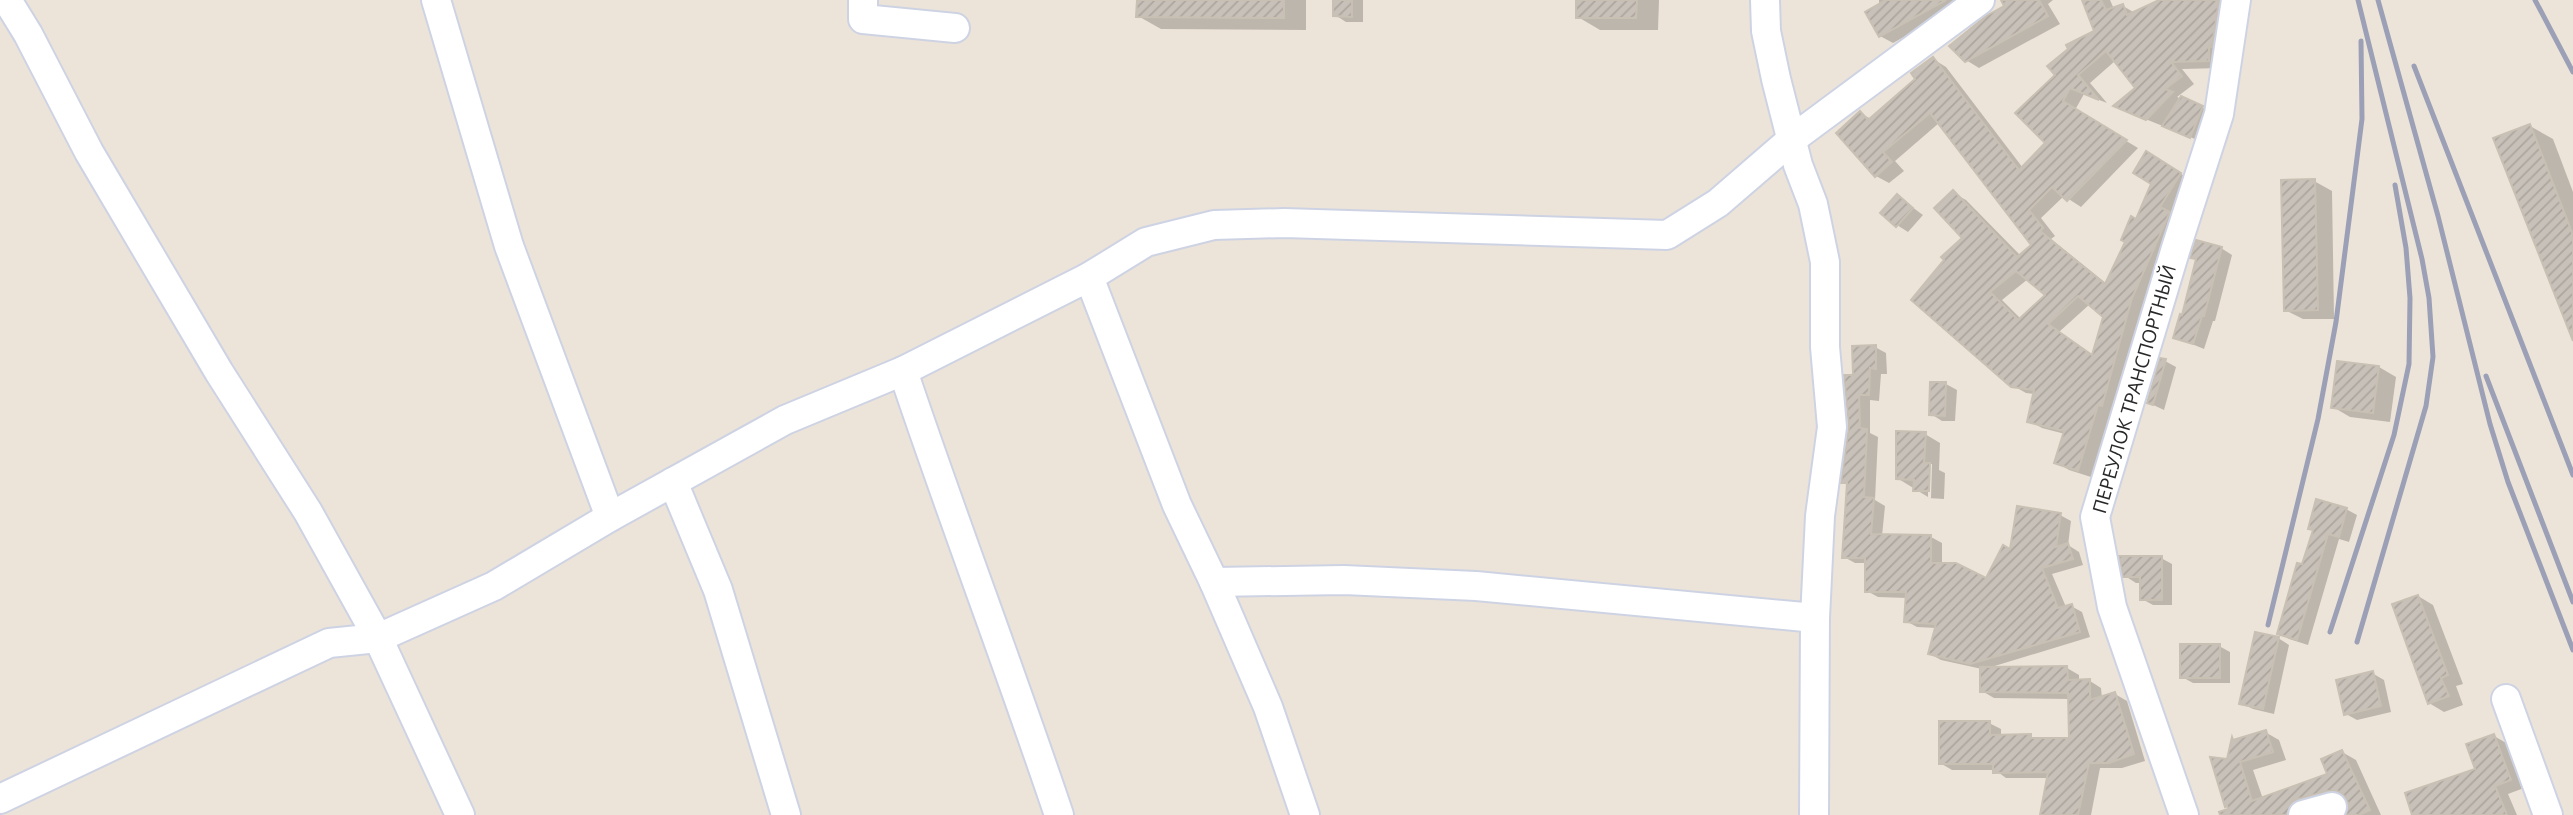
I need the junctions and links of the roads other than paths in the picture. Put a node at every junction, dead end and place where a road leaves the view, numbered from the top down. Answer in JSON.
{"nodes":[{"id":1,"x":7,"y":0,"type":"edge"},
{"id":2,"x":436,"y":0,"type":"edge"},
{"id":3,"x":863,"y":0,"type":"edge"},
{"id":4,"x":1765,"y":0,"type":"edge"},
{"id":5,"x":1980,"y":0,"type":"edge"},
{"id":6,"x":2236,"y":0,"type":"edge"},
{"id":7,"x":956,"y":28,"type":"dead end"},
{"id":8,"x":1791,"y":141,"type":"junction"},
{"id":9,"x":1089,"y":277,"type":"junction"},
{"id":10,"x":904,"y":371,"type":"junction"},
{"id":11,"x":673,"y":482,"type":"junction"},
{"id":12,"x":610,"y":517,"type":"junction"},
{"id":13,"x":1214,"y":582,"type":"junction"},
{"id":14,"x":1815,"y":618,"type":"junction"},
{"id":15,"x":378,"y":638,"type":"junction"},
{"id":16,"x":2506,"y":699,"type":"dead end"},
{"id":17,"x":4,"y":804,"type":"edge"},
{"id":18,"x":2332,"y":807,"type":"dead end"},
{"id":19,"x":460,"y":815,"type":"edge"},
{"id":20,"x":786,"y":815,"type":"edge"},
{"id":21,"x":1059,"y":815,"type":"edge"},
{"id":22,"x":1305,"y":815,"type":"edge"},
{"id":23,"x":1814,"y":815,"type":"edge"},
{"id":24,"x":2184,"y":815,"type":"edge"},
{"id":25,"x":2304,"y":815,"type":"edge"},
{"id":26,"x":2548,"y":815,"type":"edge"}],
"edges":[{"from":1,"to":15,"type":"street"},
{"from":2,"to":12,"type":"street"},
{"from":3,"to":7,"type":"street"},
{"from":4,"to":8,"type":"street"},
{"from":5,"to":8,"type":"street"},
{"from":6,"to":24,"type":"street","name":"ПЕРЕУЛОК ТРАНСПОРТНЫЙ"},
{"from":8,"to":9,"type":"street"},
{"from":8,"to":14,"type":"street"},
{"from":9,"to":10,"type":"street"},
{"from":9,"to":13,"type":"street"},
{"from":10,"to":11,"type":"street"},
{"from":10,"to":21,"type":"street"},
{"from":11,"to":12,"type":"street"},
{"from":11,"to":20,"type":"street"},
{"from":12,"to":15,"type":"street"},
{"from":13,"to":14,"type":"street"},
{"from":13,"to":22,"type":"street"},
{"from":14,"to":23,"type":"street"},
{"from":15,"to":17,"type":"street"},
{"from":15,"to":19,"type":"street"},
{"from":16,"to":26,"type":"street"},
{"from":18,"to":25,"type":"street"}]}
